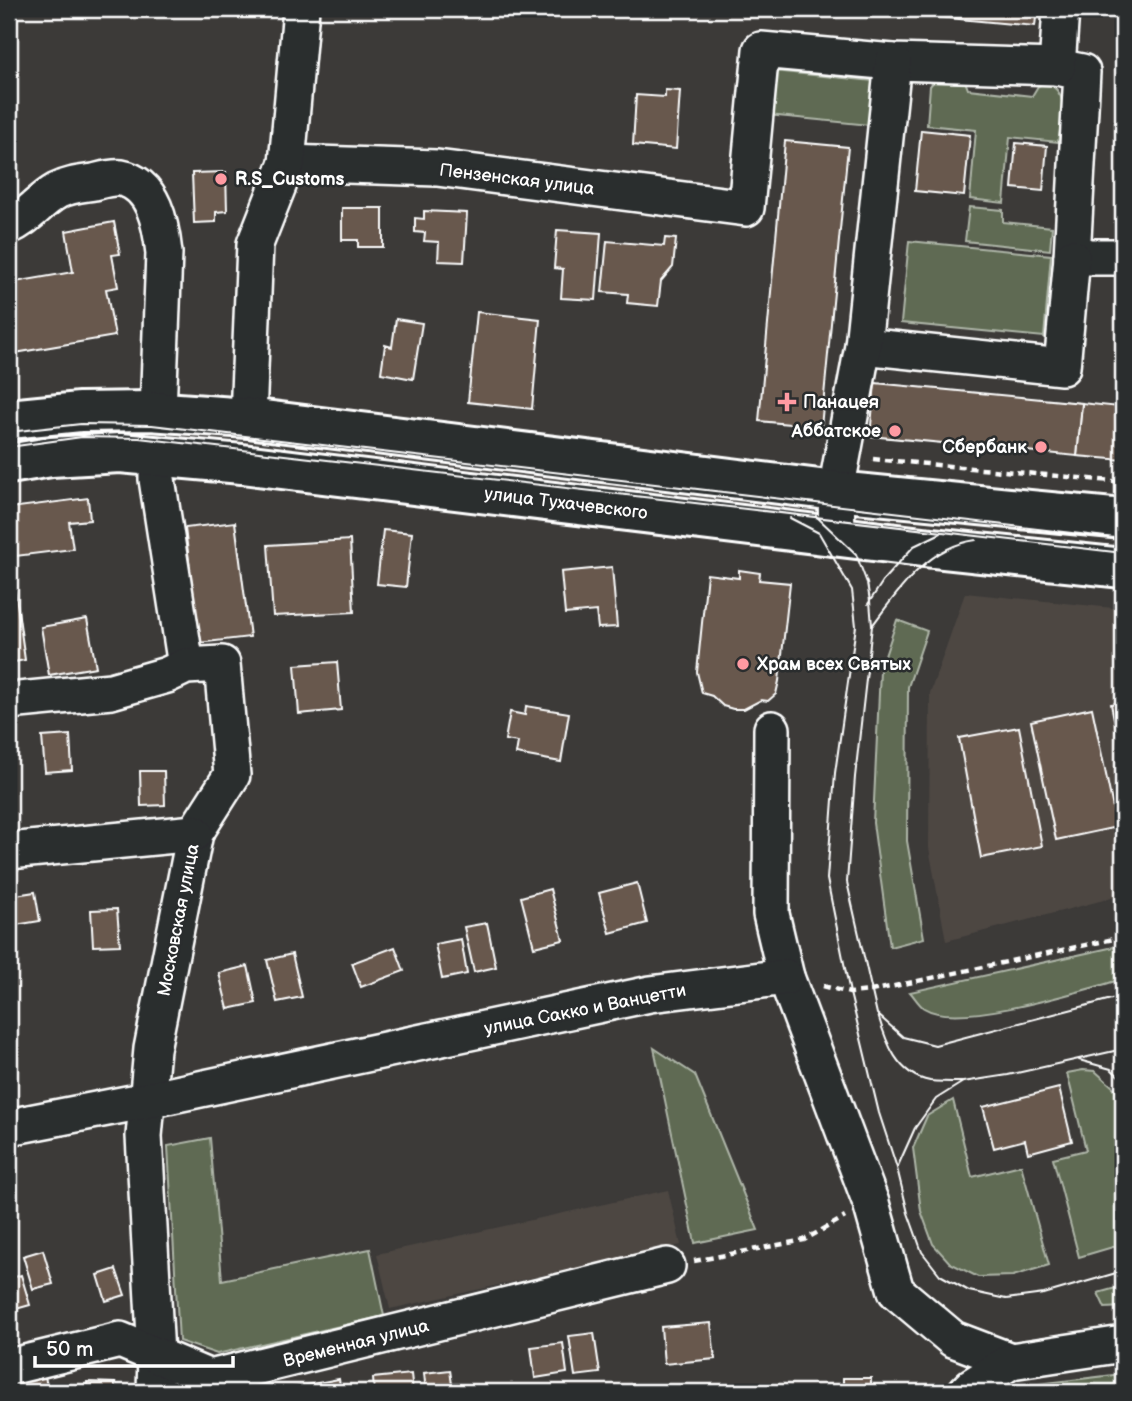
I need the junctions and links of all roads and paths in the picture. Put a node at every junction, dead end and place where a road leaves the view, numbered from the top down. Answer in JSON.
{"nodes":[{"id":1,"x":302,"y":9,"type":"edge"},
{"id":2,"x":1061,"y":9,"type":"edge"},
{"id":3,"x":893,"y":62,"type":"junction"},
{"id":4,"x":1057,"y":68,"type":"junction"},
{"id":5,"x":287,"y":163,"type":"junction"},
{"id":6,"x":9,"y":226,"type":"edge"},
{"id":7,"x":1072,"y":257,"type":"junction"},
{"id":8,"x":1122,"y":257,"type":"edge"},
{"id":9,"x":863,"y":346,"type":"junction"},
{"id":10,"x":158,"y":412,"type":"junction"},
{"id":11,"x":248,"y":418,"type":"junction"},
{"id":12,"x":9,"y":419,"type":"edge"},
{"id":13,"x":156,"y":456,"type":"junction"},
{"id":14,"x":9,"y":464,"type":"edge"},
{"id":15,"x":836,"y":491,"type":"junction"},
{"id":16,"x":1123,"y":519,"type":"edge"},
{"id":17,"x":838,"y":536,"type":"junction"},
{"id":18,"x":1123,"y":568,"type":"edge"},
{"id":19,"x":186,"y":667,"type":"junction"},
{"id":20,"x":9,"y":701,"type":"edge"},
{"id":21,"x":772,"y":729,"type":"dead end"},
{"id":22,"x":195,"y":833,"type":"junction"},
{"id":23,"x":9,"y":851,"type":"edge"},
{"id":24,"x":1123,"y":937,"type":"edge"},
{"id":25,"x":786,"y":977,"type":"junction"},
{"id":26,"x":148,"y":1100,"type":"junction"},
{"id":27,"x":9,"y":1127,"type":"edge"},
{"id":28,"x":871,"y":1203,"type":"junction"},
{"id":29,"x":667,"y":1266,"type":"joint"},
{"id":30,"x":1123,"y":1345,"type":"edge"},
{"id":31,"x":156,"y":1355,"type":"junction"},
{"id":32,"x":1011,"y":1362,"type":"junction"},
{"id":33,"x":9,"y":1367,"type":"edge"},
{"id":34,"x":155,"y":1392,"type":"edge"},
{"id":35,"x":966,"y":1392,"type":"edge"}],
"edges":[{"from":1,"to":5,"type":"street"},
{"from":2,"to":4,"type":"street"},
{"from":3,"to":4,"type":"street"},
{"from":3,"to":5,"type":"street","name":"Пензенская улица"},
{"from":3,"to":9,"type":"street"},
{"from":4,"to":7,"type":"street"},
{"from":5,"to":11,"type":"street"},
{"from":6,"to":10,"type":"street"},
{"from":7,"to":8,"type":"street"},
{"from":7,"to":9,"type":"street"},
{"from":9,"to":15,"type":"street"},
{"from":10,"to":11,"type":"main road"},
{"from":10,"to":12,"type":"main road"},
{"from":11,"to":15,"type":"main road"},
{"from":13,"to":14,"type":"main road","name":"улица Тухачевского"},
{"from":13,"to":17,"type":"main road","name":"улица Тухачевского"},
{"from":13,"to":19,"type":"street"},
{"from":15,"to":16,"type":"main road"},
{"from":15,"to":17,"type":"street"},
{"from":17,"to":18,"type":"main road","name":"улица Тухачевского"},
{"from":19,"to":20,"type":"street"},
{"from":19,"to":22,"type":"street","name":"Московская улица"},
{"from":21,"to":25,"type":"street"},
{"from":22,"to":23,"type":"street"},
{"from":22,"to":26,"type":"street","name":"Московская улица"},
{"from":24,"to":25,"type":"path"},
{"from":25,"to":26,"type":"street","name":"улица Сакко и Ванцетти"},
{"from":25,"to":28,"type":"street"},
{"from":26,"to":27,"type":"street","name":"улица Сакко и Ванцетти"},
{"from":26,"to":31,"type":"street","name":"Московская улица"},
{"from":28,"to":29,"type":"path"},
{"from":28,"to":32,"type":"street"},
{"from":29,"to":31,"type":"street","name":"Временная улица"},
{"from":30,"to":32,"type":"street"},
{"from":31,"to":33,"type":"street","name":"Временная улица"},
{"from":31,"to":34,"type":"street","name":"Московская улица"},
{"from":32,"to":35,"type":"street"}]}
